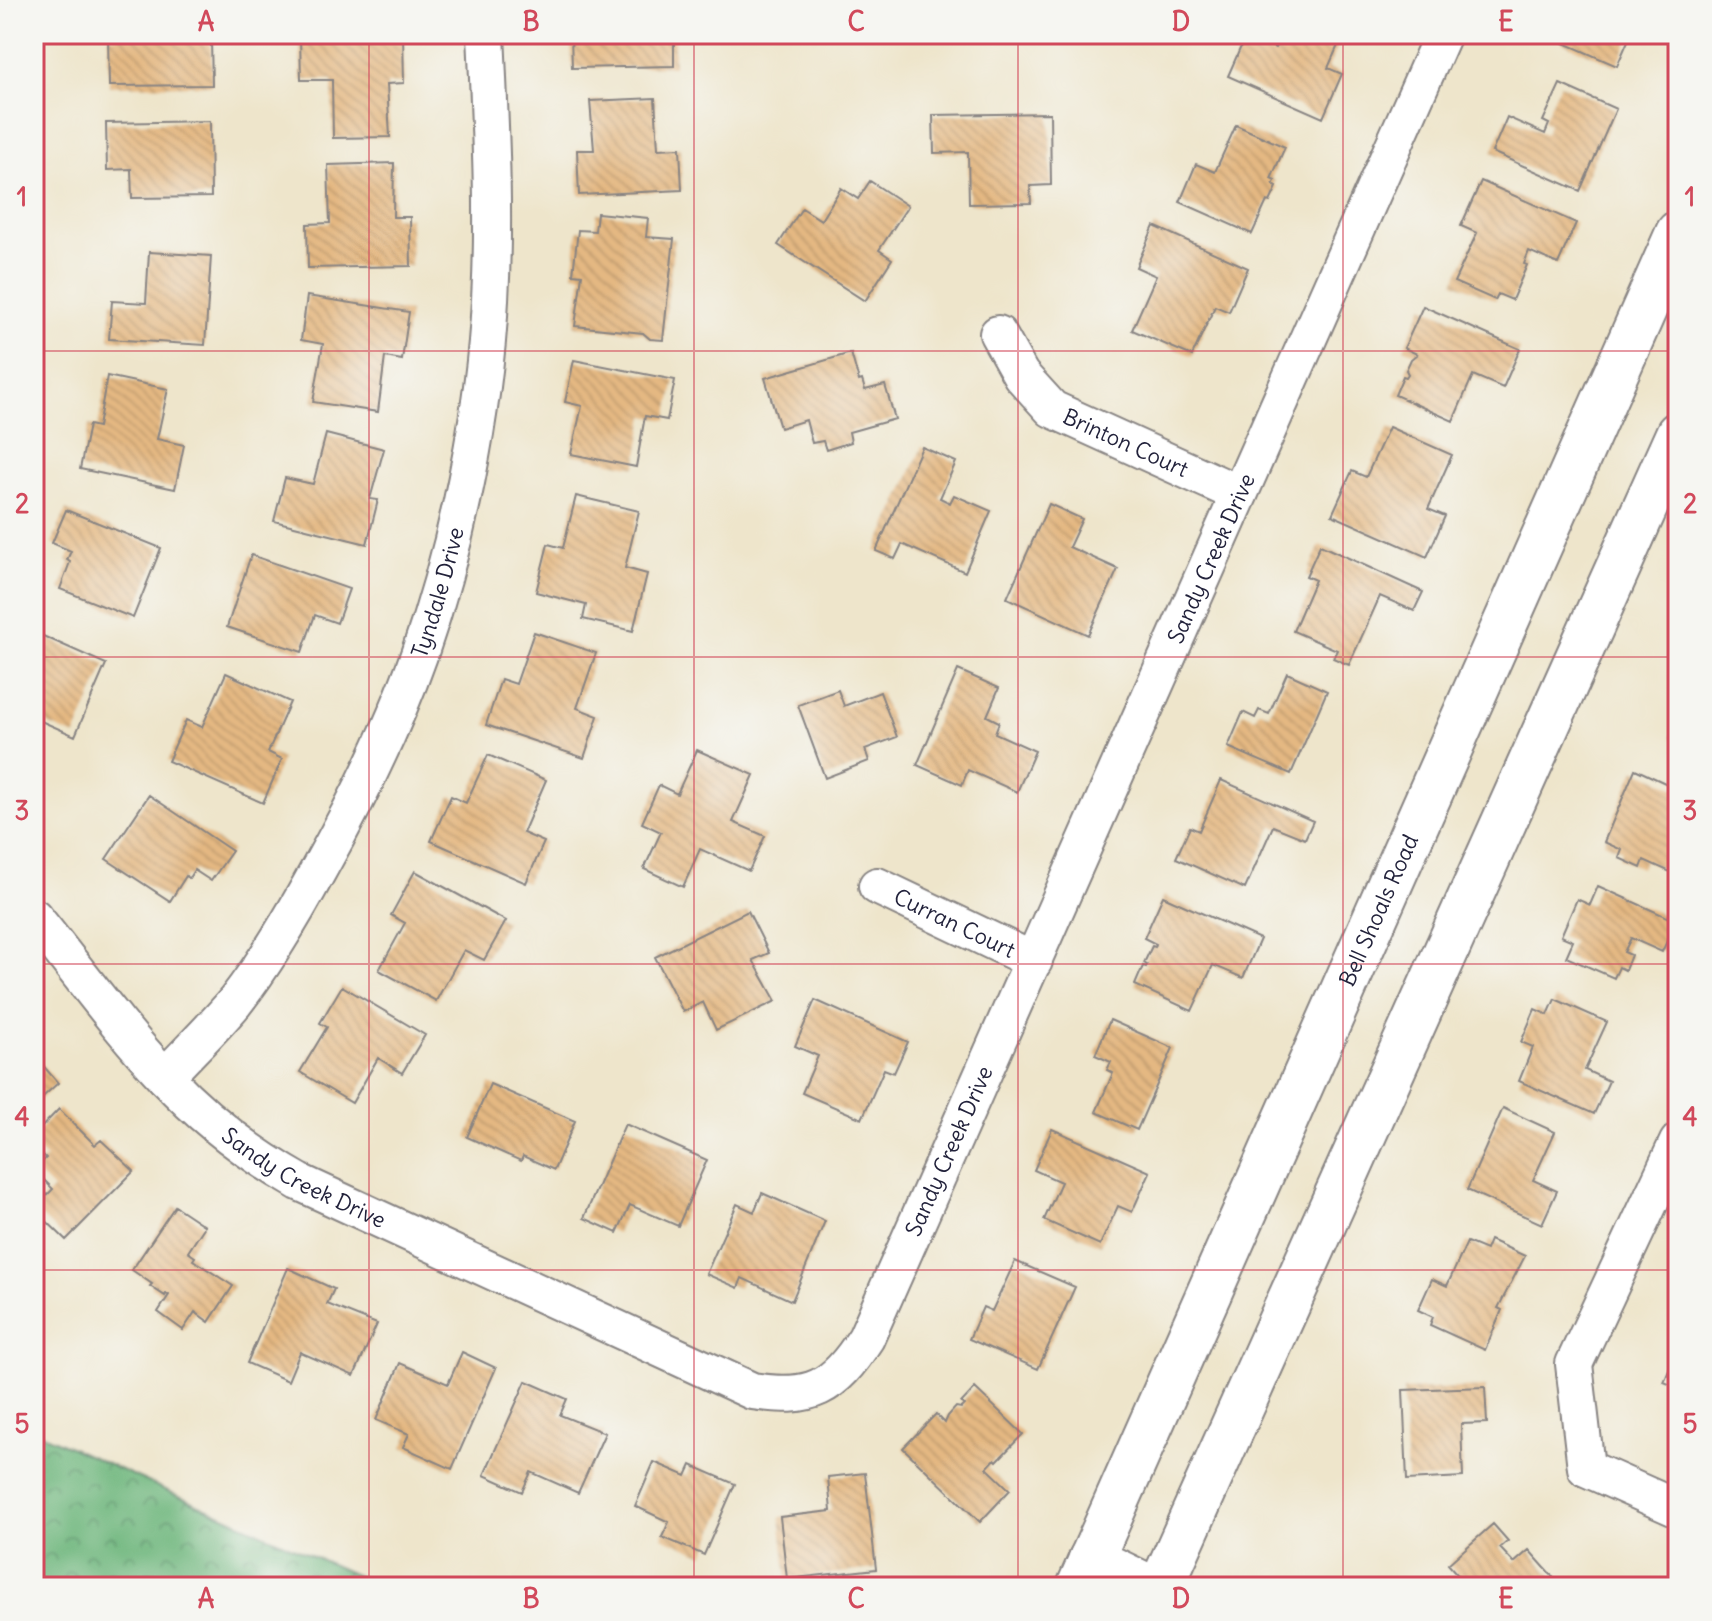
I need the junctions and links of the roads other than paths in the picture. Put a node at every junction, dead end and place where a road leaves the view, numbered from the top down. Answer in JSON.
{"nodes":[{"id":1,"x":486,"y":34,"type":"edge"},
{"id":2,"x":1443,"y":34,"type":"edge"},
{"id":3,"x":1678,"y":233,"type":"edge"},
{"id":4,"x":998,"y":334,"type":"dead end"},
{"id":5,"x":1678,"y":434,"type":"edge"},
{"id":6,"x":1239,"y":494,"type":"junction"},
{"id":7,"x":877,"y":886,"type":"dead end"},
{"id":8,"x":34,"y":917,"type":"edge"},
{"id":9,"x":1034,"y":961,"type":"junction"},
{"id":10,"x":165,"y":1077,"type":"junction"},
{"id":11,"x":1678,"y":1142,"type":"edge"},
{"id":12,"x":1678,"y":1509,"type":"edge"},
{"id":13,"x":1085,"y":1573,"type":"edge"},
{"id":14,"x":1149,"y":1587,"type":"edge"},
{"id":15,"x":1161,"y":1587,"type":"edge"}],
"edges":[{"from":1,"to":10,"type":"street","name":"Tyndale Drive"},
{"from":2,"to":6,"type":"street","name":"Sandy Creek Drive"},
{"from":3,"to":13,"type":"main road","name":"Bell Shoals Road"},
{"from":4,"to":6,"type":"street","name":"Brinton Court"},
{"from":5,"to":15,"type":"main road"},
{"from":6,"to":9,"type":"street","name":"Sandy Creek Drive"},
{"from":7,"to":9,"type":"street","name":"Curran Court"},
{"from":8,"to":10,"type":"street","name":"Sandy Creek Drive"},
{"from":9,"to":10,"type":"street","name":"Sandy Creek Drive"},
{"from":11,"to":12,"type":"street"},
{"from":13,"to":14,"type":"main road"}]}
